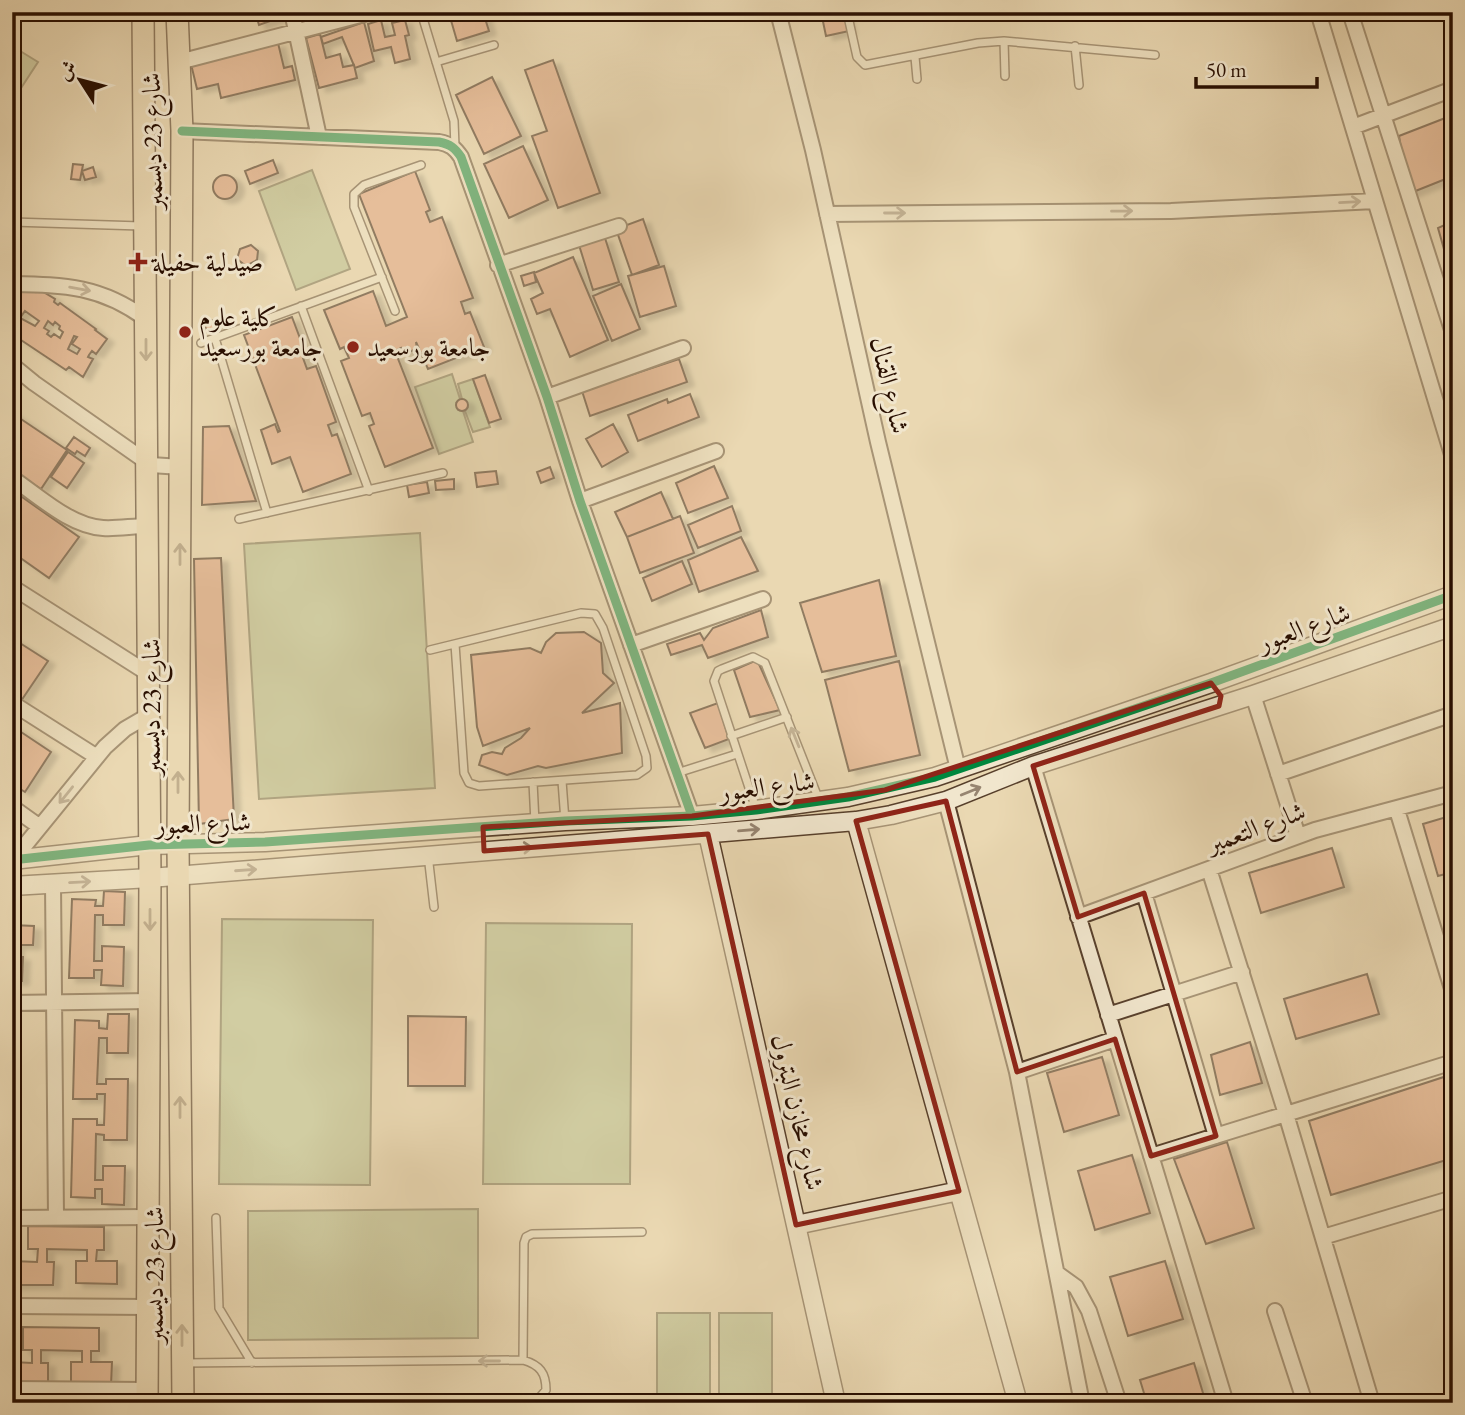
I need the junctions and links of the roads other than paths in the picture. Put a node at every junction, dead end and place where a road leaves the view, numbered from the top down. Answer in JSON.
{"nodes":[{"id":1,"x":143,"y":12,"type":"edge"},
{"id":2,"x":177,"y":12,"type":"edge"},
{"id":3,"x":292,"y":12,"type":"edge"},
{"id":4,"x":372,"y":12,"type":"edge"},
{"id":5,"x":421,"y":12,"type":"edge"},
{"id":6,"x":778,"y":12,"type":"edge"},
{"id":7,"x":847,"y":12,"type":"edge"},
{"id":8,"x":1318,"y":12,"type":"edge"},
{"id":9,"x":1350,"y":12,"type":"edge"},
{"id":10,"x":297,"y":31,"type":"junction"},
{"id":11,"x":1004,"y":41,"type":"junction"},
{"id":12,"x":494,"y":45,"type":"dead end"},
{"id":13,"x":1075,"y":46,"type":"junction"},
{"id":14,"x":1156,"y":55,"type":"dead end"},
{"id":15,"x":915,"y":57,"type":"junction"},
{"id":16,"x":436,"y":61,"type":"junction"},
{"id":17,"x":179,"y":62,"type":"junction"},
{"id":18,"x":1005,"y":76,"type":"dead end"},
{"id":19,"x":917,"y":79,"type":"dead end"},
{"id":20,"x":1079,"y":85,"type":"dead end"},
{"id":21,"x":1453,"y":89,"type":"edge"},
{"id":22,"x":1383,"y":116,"type":"junction"},
{"id":23,"x":1353,"y":127,"type":"junction"},
{"id":24,"x":182,"y":131,"type":"junction"},
{"id":25,"x":319,"y":137,"type":"junction"},
{"id":26,"x":455,"y":149,"type":"junction"},
{"id":27,"x":421,"y":165,"type":"dead end"},
{"id":28,"x":1375,"y":201,"type":"junction"},
{"id":29,"x":827,"y":214,"type":"junction"},
{"id":30,"x":12,"y":222,"type":"edge"},
{"id":31,"x":145,"y":226,"type":"junction"},
{"id":32,"x":619,"y":226,"type":"dead end"},
{"id":33,"x":498,"y":265,"type":"junction"},
{"id":34,"x":382,"y":277,"type":"junction"},
{"id":35,"x":12,"y":284,"type":"edge"},
{"id":36,"x":302,"y":306,"type":"junction"},
{"id":37,"x":1448,"y":306,"type":"edge"},
{"id":38,"x":395,"y":311,"type":"dead end"},
{"id":39,"x":146,"y":319,"type":"junction"},
{"id":40,"x":1453,"y":333,"type":"edge"},
{"id":41,"x":215,"y":338,"type":"junction"},
{"id":42,"x":193,"y":345,"type":"junction"},
{"id":43,"x":683,"y":348,"type":"dead end"},
{"id":44,"x":12,"y":365,"type":"edge"},
{"id":45,"x":547,"y":397,"type":"junction"},
{"id":46,"x":716,"y":451,"type":"dead end"},
{"id":47,"x":1453,"y":458,"type":"edge"},
{"id":48,"x":147,"y":462,"type":"junction"},
{"id":49,"x":181,"y":467,"type":"junction"},
{"id":50,"x":443,"y":473,"type":"dead end"},
{"id":51,"x":12,"y":478,"type":"edge"},
{"id":52,"x":369,"y":491,"type":"junction"},
{"id":53,"x":580,"y":501,"type":"junction"},
{"id":54,"x":267,"y":513,"type":"junction"},
{"id":55,"x":239,"y":519,"type":"dead end"},
{"id":56,"x":147,"y":526,"type":"junction"},
{"id":57,"x":12,"y":587,"type":"edge"},
{"id":58,"x":1453,"y":595,"type":"edge"},
{"id":59,"x":763,"y":599,"type":"dead end"},
{"id":60,"x":1453,"y":626,"type":"edge"},
{"id":61,"x":455,"y":644,"type":"junction"},
{"id":62,"x":631,"y":645,"type":"junction"},
{"id":63,"x":430,"y":650,"type":"dead end"},
{"id":64,"x":1272,"y":661,"type":"junction"},
{"id":65,"x":149,"y":674,"type":"junction"},
{"id":66,"x":1211,"y":683,"type":"junction"},
{"id":67,"x":1280,"y":685,"type":"junction"},
{"id":68,"x":1253,"y":695,"type":"junction"},
{"id":69,"x":12,"y":703,"type":"edge"},
{"id":70,"x":1219,"y":706,"type":"junction"},
{"id":71,"x":1453,"y":714,"type":"edge"},
{"id":72,"x":149,"y":715,"type":"junction"},
{"id":73,"x":787,"y":717,"type":"junction"},
{"id":74,"x":732,"y":736,"type":"junction"},
{"id":75,"x":737,"y":754,"type":"junction"},
{"id":76,"x":97,"y":757,"type":"junction"},
{"id":77,"x":1033,"y":766,"type":"junction"},
{"id":78,"x":958,"y":769,"type":"junction"},
{"id":79,"x":677,"y":773,"type":"junction"},
{"id":80,"x":1278,"y":774,"type":"junction"},
{"id":81,"x":562,"y":781,"type":"junction"},
{"id":82,"x":534,"y":782,"type":"junction"},
{"id":83,"x":1453,"y":793,"type":"edge"},
{"id":84,"x":820,"y":801,"type":"junction"},
{"id":85,"x":946,"y":801,"type":"junction"},
{"id":86,"x":12,"y":807,"type":"edge"},
{"id":87,"x":756,"y":810,"type":"junction"},
{"id":88,"x":1396,"y":810,"type":"junction"},
{"id":89,"x":692,"y":816,"type":"junction"},
{"id":90,"x":565,"y":821,"type":"junction"},
{"id":91,"x":856,"y":821,"type":"junction"},
{"id":92,"x":535,"y":823,"type":"junction"},
{"id":93,"x":40,"y":827,"type":"junction"},
{"id":94,"x":483,"y":827,"type":"junction"},
{"id":95,"x":708,"y":834,"type":"junction"},
{"id":96,"x":1298,"y":836,"type":"junction"},
{"id":97,"x":178,"y":844,"type":"junction"},
{"id":98,"x":149,"y":845,"type":"junction"},
{"id":99,"x":484,"y":850,"type":"junction"},
{"id":100,"x":428,"y":855,"type":"junction"},
{"id":101,"x":13,"y":860,"type":"edge"},
{"id":102,"x":1209,"y":869,"type":"junction"},
{"id":103,"x":178,"y":876,"type":"junction"},
{"id":104,"x":150,"y":878,"type":"junction"},
{"id":105,"x":53,"y":884,"type":"junction"},
{"id":106,"x":12,"y":886,"type":"edge"},
{"id":107,"x":1144,"y":893,"type":"junction"},
{"id":108,"x":434,"y":907,"type":"dead end"},
{"id":109,"x":1078,"y":917,"type":"junction"},
{"id":110,"x":1242,"y":972,"type":"junction"},
{"id":111,"x":1453,"y":992,"type":"edge"},
{"id":112,"x":1174,"y":994,"type":"junction"},
{"id":113,"x":150,"y":1001,"type":"junction"},
{"id":114,"x":12,"y":1003,"type":"edge"},
{"id":115,"x":54,"y":1003,"type":"junction"},
{"id":116,"x":1108,"y":1015,"type":"junction"},
{"id":117,"x":1115,"y":1039,"type":"junction"},
{"id":118,"x":1453,"y":1062,"type":"edge"},
{"id":119,"x":1017,"y":1072,"type":"junction"},
{"id":120,"x":1286,"y":1114,"type":"junction"},
{"id":121,"x":1216,"y":1136,"type":"junction"},
{"id":122,"x":1151,"y":1156,"type":"junction"},
{"id":123,"x":959,"y":1191,"type":"junction"},
{"id":124,"x":1453,"y":1198,"type":"edge"},
{"id":125,"x":149,"y":1217,"type":"junction"},
{"id":126,"x":12,"y":1218,"type":"edge"},
{"id":127,"x":56,"y":1218,"type":"junction"},
{"id":128,"x":216,"y":1218,"type":"dead end"},
{"id":129,"x":796,"y":1225,"type":"junction"},
{"id":130,"x":642,"y":1232,"type":"dead end"},
{"id":131,"x":1323,"y":1237,"type":"junction"},
{"id":132,"x":1058,"y":1274,"type":"junction"},
{"id":133,"x":12,"y":1306,"type":"edge"},
{"id":134,"x":149,"y":1307,"type":"junction"},
{"id":135,"x":1275,"y":1311,"type":"dead end"},
{"id":136,"x":523,"y":1360,"type":"junction"},
{"id":137,"x":182,"y":1363,"type":"junction"},
{"id":138,"x":252,"y":1363,"type":"junction"},
{"id":139,"x":12,"y":1389,"type":"edge"},
{"id":140,"x":60,"y":1396,"type":"edge"},
{"id":141,"x":147,"y":1396,"type":"edge"},
{"id":142,"x":183,"y":1400,"type":"edge"},
{"id":143,"x":262,"y":1402,"type":"edge"},
{"id":144,"x":539,"y":1402,"type":"edge"},
{"id":145,"x":311,"y":1403,"type":"edge"},
{"id":146,"x":836,"y":1403,"type":"edge"},
{"id":147,"x":1018,"y":1403,"type":"edge"},
{"id":148,"x":1082,"y":1403,"type":"edge"},
{"id":149,"x":1119,"y":1403,"type":"edge"},
{"id":150,"x":1226,"y":1403,"type":"edge"},
{"id":151,"x":1305,"y":1403,"type":"edge"},
{"id":152,"x":1372,"y":1403,"type":"edge"}],
"edges":[{"from":1,"to":31,"type":"main road","name":"شارع 23 ديسمبر"},
{"from":2,"to":17,"type":"main road","name":"شارع 23 ديسمبر"},
{"from":3,"to":10,"type":"street"},
{"from":4,"to":10,"type":"street"},
{"from":5,"to":16,"type":"lane"},
{"from":6,"to":29,"type":"street","name":"شارع القنال"},
{"from":7,"to":15,"type":"lane"},
{"from":8,"to":23,"type":"street"},
{"from":9,"to":22,"type":"street"},
{"from":10,"to":17,"type":"street"},
{"from":10,"to":25,"type":"street"},
{"from":11,"to":13,"type":"lane"},
{"from":11,"to":15,"type":"lane"},
{"from":11,"to":18,"type":"lane"},
{"from":12,"to":16,"type":"lane"},
{"from":13,"to":14,"type":"lane"},
{"from":13,"to":20,"type":"lane"},
{"from":15,"to":19,"type":"lane"},
{"from":16,"to":26,"type":"lane"},
{"from":17,"to":24,"type":"main road","name":"شارع 23 ديسمبر"},
{"from":21,"to":22,"type":"street"},
{"from":22,"to":23,"type":"street"},
{"from":22,"to":37,"type":"street"},
{"from":23,"to":28,"type":"street"},
{"from":24,"to":25,"type":"street"},
{"from":24,"to":42,"type":"main road","name":"شارع 23 ديسمبر"},
{"from":25,"to":26,"type":"street"},
{"from":26,"to":33,"type":"street"},
{"from":27,"to":34,"type":"lane"},
{"from":29,"to":28,"type":"street","one_way":true},
{"from":28,"to":47,"type":"street"},
{"from":29,"to":78,"type":"street","name":"شارع القنال"},
{"from":30,"to":31,"type":"lane"},
{"from":31,"to":39,"type":"main road","name":"شارع 23 ديسمبر"},
{"from":32,"to":33,"type":"street"},
{"from":33,"to":45,"type":"street"},
{"from":34,"to":36,"type":"lane"},
{"from":34,"to":38,"type":"lane"},
{"from":35,"to":39,"type":"street","one_way":true},
{"from":36,"to":41,"type":"lane"},
{"from":36,"to":52,"type":"lane"},
{"from":37,"to":40,"type":"street"},
{"from":39,"to":48,"type":"main road","name":"شارع 23 ديسمبر","one_way":true},
{"from":41,"to":42,"type":"lane"},
{"from":41,"to":54,"type":"lane"},
{"from":42,"to":49,"type":"main road","name":"شارع 23 ديسمبر"},
{"from":43,"to":45,"type":"street"},
{"from":44,"to":48,"type":"street"},
{"from":45,"to":53,"type":"street"},
{"from":46,"to":53,"type":"street"},
{"from":48,"to":49,"type":"street"},
{"from":48,"to":56,"type":"main road","name":"شارع 23 ديسمبر"},
{"from":97,"to":49,"type":"main road","name":"شارع 23 ديسمبر","one_way":true},
{"from":50,"to":52,"type":"lane"},
{"from":51,"to":56,"type":"street"},
{"from":52,"to":54,"type":"lane"},
{"from":53,"to":62,"type":"street"},
{"from":54,"to":55,"type":"lane"},
{"from":56,"to":65,"type":"main road","name":"شارع 23 ديسمبر"},
{"from":57,"to":65,"type":"street"},
{"from":58,"to":64,"type":"street","name":"شارع العبور"},
{"from":59,"to":62,"type":"street"},
{"from":60,"to":67,"type":"street","name":"شارع العبور"},
{"from":61,"to":63,"type":"lane"},
{"from":61,"to":81,"type":"lane"},
{"from":61,"to":82,"type":"lane"},
{"from":62,"to":79,"type":"street"},
{"from":64,"to":66,"type":"street","name":"شارع العبور"},
{"from":64,"to":67,"type":"street"},
{"from":65,"to":72,"type":"main road","name":"شارع 23 ديسمبر"},
{"from":66,"to":70,"type":"street"},
{"from":66,"to":78,"type":"street","name":"شارع العبور"},
{"from":67,"to":68,"type":"street","name":"شارع العبور"},
{"from":68,"to":70,"type":"street","name":"شارع العبور"},
{"from":68,"to":80,"type":"street"},
{"from":69,"to":76,"type":"street"},
{"from":70,"to":77,"type":"street","name":"شارع العبور"},
{"from":71,"to":80,"type":"street"},
{"from":72,"to":76,"type":"street"},
{"from":72,"to":98,"type":"main road","name":"شارع 23 ديسمبر"},
{"from":73,"to":74,"type":"lane"},
{"from":73,"to":74,"type":"lane"},
{"from":84,"to":73,"type":"lane","one_way":true},
{"from":74,"to":75,"type":"lane"},
{"from":75,"to":79,"type":"lane"},
{"from":75,"to":87,"type":"lane"},
{"from":76,"to":93,"type":"street","one_way":true},
{"from":85,"to":77,"type":"street","name":"شارع العبور","one_way":true},
{"from":77,"to":109,"type":"street"},
{"from":78,"to":84,"type":"street","name":"شارع العبور"},
{"from":79,"to":89,"type":"street"},
{"from":80,"to":96,"type":"street"},
{"from":81,"to":82,"type":"lane"},
{"from":81,"to":90,"type":"lane"},
{"from":82,"to":92,"type":"lane"},
{"from":83,"to":88,"type":"street","name":"شارع التعمير"},
{"from":84,"to":87,"type":"street","name":"شارع العبور"},
{"from":85,"to":91,"type":"street","name":"شارع العبور"},
{"from":85,"to":119,"type":"street"},
{"from":86,"to":93,"type":"street"},
{"from":87,"to":89,"type":"street","name":"شارع العبور"},
{"from":88,"to":96,"type":"street","name":"شارع التعمير"},
{"from":88,"to":111,"type":"street"},
{"from":89,"to":90,"type":"street","name":"شارع العبور"},
{"from":90,"to":92,"type":"street","name":"شارع العبور"},
{"from":95,"to":91,"type":"street","name":"شارع العبور","one_way":true},
{"from":91,"to":123,"type":"street"},
{"from":92,"to":94,"type":"street","name":"شارع العبور"},
{"from":93,"to":101,"type":"street"},
{"from":94,"to":97,"type":"street","name":"شارع العبور"},
{"from":94,"to":99,"type":"street"},
{"from":99,"to":95,"type":"street","name":"شارع العبور","one_way":true},
{"from":95,"to":129,"type":"street","name":"شارع مخازن البترول"},
{"from":96,"to":102,"type":"street","name":"شارع التعمير"},
{"from":97,"to":98,"type":"street","name":"شارع العبور"},
{"from":97,"to":103,"type":"main road","name":"شارع 23 ديسمبر"},
{"from":98,"to":101,"type":"street","name":"شارع العبور"},
{"from":98,"to":104,"type":"main road","name":"شارع 23 ديسمبر"},
{"from":99,"to":100,"type":"street","name":"شارع العبور"},
{"from":103,"to":100,"type":"street","name":"شارع العبور","one_way":true},
{"from":100,"to":108,"type":"lane"},
{"from":102,"to":107,"type":"street","name":"شارع التعمير"},
{"from":102,"to":110,"type":"street"},
{"from":103,"to":104,"type":"street","name":"شارع العبور"},
{"from":137,"to":103,"type":"main road","name":"شارع 23 ديسمبر","one_way":true},
{"from":105,"to":104,"type":"street","name":"شارع العبور","one_way":true},
{"from":104,"to":113,"type":"main road","name":"شارع 23 ديسمبر","one_way":true},
{"from":105,"to":106,"type":"street","name":"شارع العبور"},
{"from":105,"to":115,"type":"street"},
{"from":107,"to":109,"type":"street","name":"شارع التعمير"},
{"from":107,"to":112,"type":"street"},
{"from":109,"to":116,"type":"street"},
{"from":110,"to":112,"type":"street"},
{"from":110,"to":120,"type":"street"},
{"from":112,"to":116,"type":"street"},
{"from":112,"to":121,"type":"street"},
{"from":113,"to":115,"type":"street"},
{"from":113,"to":125,"type":"main road","name":"شارع 23 ديسمبر"},
{"from":114,"to":115,"type":"street"},
{"from":115,"to":127,"type":"street"},
{"from":116,"to":117,"type":"street"},
{"from":117,"to":119,"type":"street"},
{"from":117,"to":122,"type":"street"},
{"from":118,"to":120,"type":"street"},
{"from":119,"to":132,"type":"street"},
{"from":120,"to":121,"type":"street"},
{"from":120,"to":131,"type":"street"},
{"from":121,"to":122,"type":"street"},
{"from":122,"to":150,"type":"street"},
{"from":123,"to":129,"type":"street"},
{"from":123,"to":147,"type":"street"},
{"from":124,"to":131,"type":"street"},
{"from":125,"to":127,"type":"street"},
{"from":125,"to":134,"type":"main road","name":"شارع 23 ديسمبر"},
{"from":126,"to":127,"type":"street"},
{"from":128,"to":138,"type":"lane"},
{"from":129,"to":146,"type":"street","name":"شارع مخازن البترول"},
{"from":130,"to":136,"type":"lane"},
{"from":131,"to":152,"type":"street"},
{"from":132,"to":148,"type":"street"},
{"from":132,"to":149,"type":"street"},
{"from":133,"to":134,"type":"street"},
{"from":134,"to":141,"type":"main road","name":"شارع 23 ديسمبر"},
{"from":135,"to":151,"type":"street"},
{"from":136,"to":138,"type":"lane","one_way":true},
{"from":136,"to":144,"type":"lane"},
{"from":137,"to":138,"type":"lane"},
{"from":137,"to":142,"type":"main road","name":"شارع 23 ديسمبر"},
{"from":139,"to":140,"type":"street"},
{"from":140,"to":141,"type":"street"},
{"from":142,"to":143,"type":"lane"},
{"from":143,"to":145,"type":"lane"}]}
